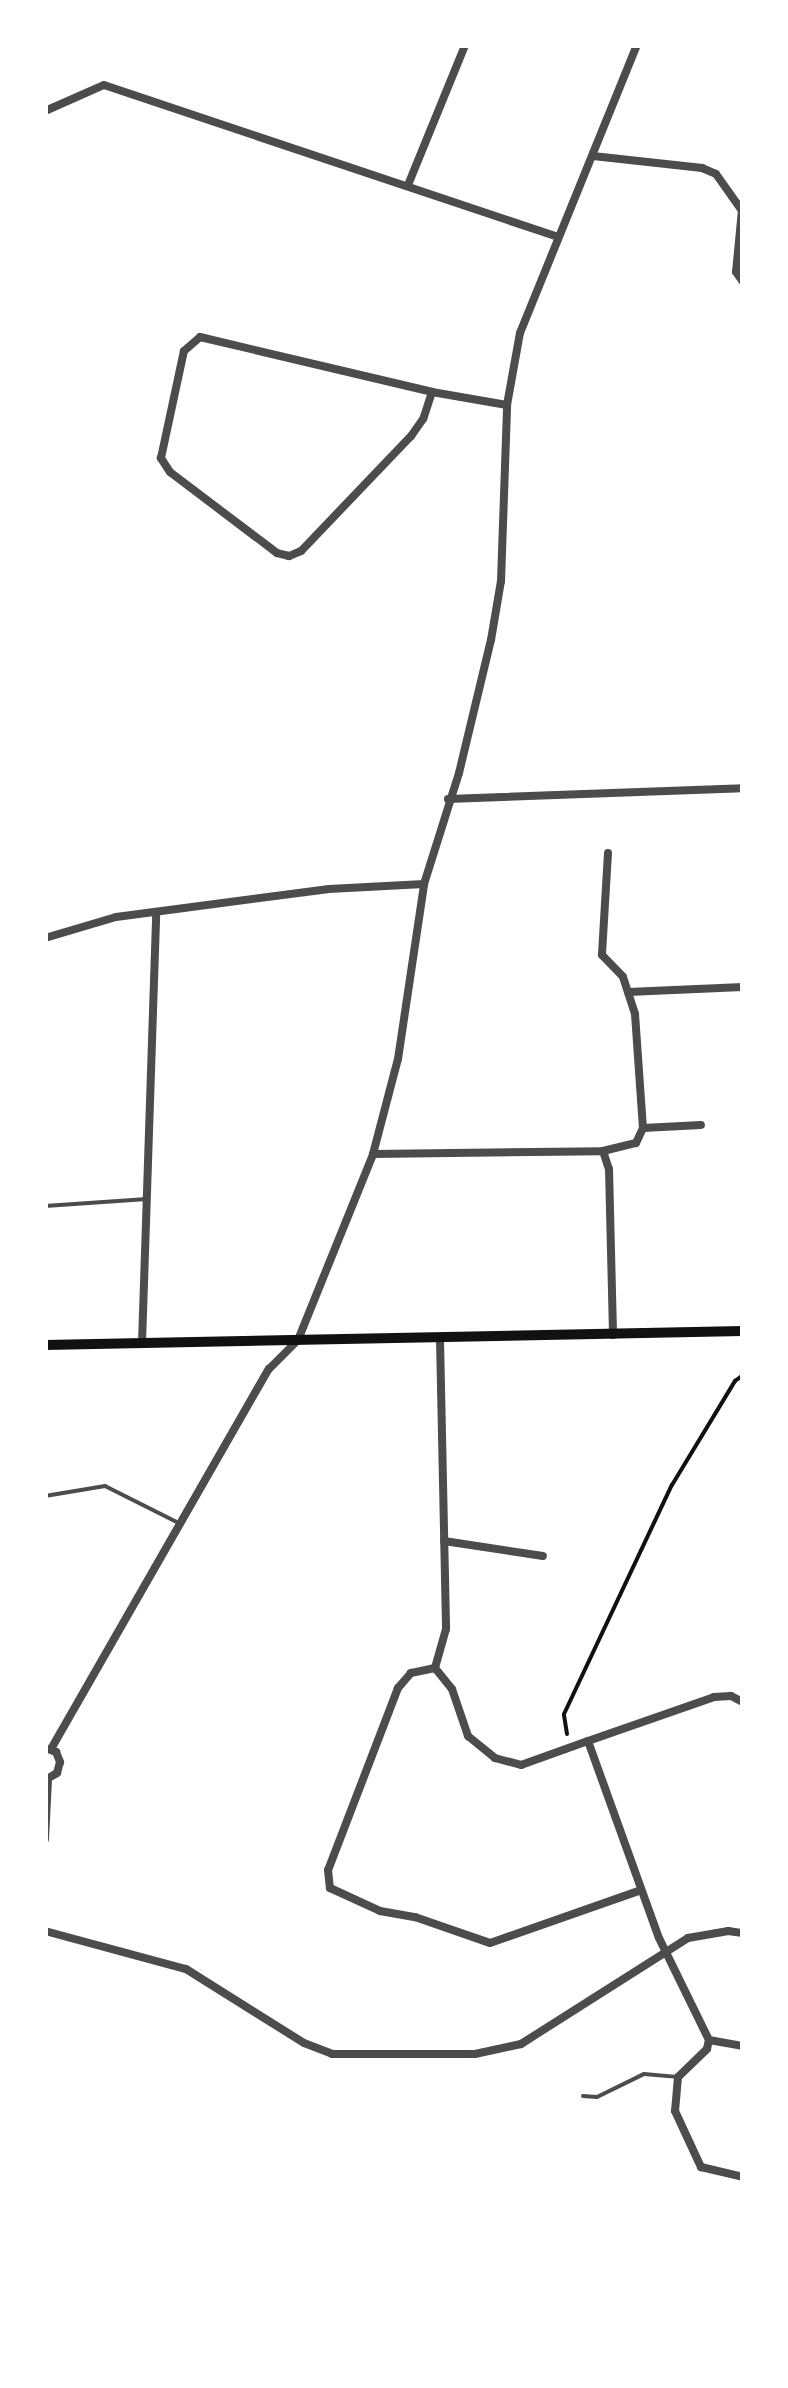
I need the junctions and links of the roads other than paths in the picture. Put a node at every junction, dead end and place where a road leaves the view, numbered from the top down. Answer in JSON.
{"nodes":[{"id":1,"x":466,"y":45,"type":"edge"},
{"id":2,"x":638,"y":45,"type":"edge"},
{"id":3,"x":45,"y":111,"type":"edge"},
{"id":4,"x":594,"y":156,"type":"junction"},
{"id":5,"x":408,"y":185,"type":"junction"},
{"id":6,"x":742,"y":211,"type":"edge"},
{"id":7,"x":558,"y":237,"type":"junction"},
{"id":8,"x":743,"y":282,"type":"edge"},
{"id":9,"x":432,"y":392,"type":"junction"},
{"id":10,"x":507,"y":405,"type":"junction"},
{"id":11,"x":743,"y":788,"type":"edge"},
{"id":12,"x":448,"y":799,"type":"junction"},
{"id":13,"x":608,"y":853,"type":"dead end"},
{"id":14,"x":424,"y":884,"type":"junction"},
{"id":15,"x":156,"y":912,"type":"junction"},
{"id":16,"x":45,"y":938,"type":"edge"},
{"id":17,"x":743,"y":988,"type":"edge"},
{"id":18,"x":628,"y":992,"type":"junction"},
{"id":19,"x":701,"y":1125,"type":"dead end"},
{"id":20,"x":643,"y":1128,"type":"junction"},
{"id":21,"x":603,"y":1151,"type":"junction"},
{"id":22,"x":373,"y":1154,"type":"junction"},
{"id":23,"x":146,"y":1199,"type":"junction"},
{"id":24,"x":45,"y":1206,"type":"edge"},
{"id":25,"x":743,"y":1332,"type":"edge"},
{"id":26,"x":613,"y":1335,"type":"junction"},
{"id":27,"x":440,"y":1339,"type":"junction"},
{"id":28,"x":298,"y":1340,"type":"junction"},
{"id":29,"x":142,"y":1343,"type":"junction"},
{"id":30,"x":45,"y":1345,"type":"edge"},
{"id":31,"x":45,"y":1496,"type":"edge"},
{"id":32,"x":179,"y":1524,"type":"junction"},
{"id":33,"x":444,"y":1542,"type":"junction"},
{"id":34,"x":543,"y":1556,"type":"dead end"},
{"id":35,"x":436,"y":1668,"type":"junction"},
{"id":36,"x":743,"y":1702,"type":"edge"},
{"id":37,"x":588,"y":1741,"type":"junction"},
{"id":38,"x":48,"y":1748,"type":"edge"},
{"id":39,"x":46,"y":1779,"type":"edge"},
{"id":40,"x":45,"y":1839,"type":"edge"},
{"id":41,"x":642,"y":1890,"type":"junction"},
{"id":42,"x":45,"y":1931,"type":"edge"},
{"id":43,"x":743,"y":1933,"type":"edge"},
{"id":44,"x":665,"y":1951,"type":"junction"},
{"id":45,"x":709,"y":2040,"type":"junction"},
{"id":46,"x":743,"y":2046,"type":"edge"},
{"id":47,"x":678,"y":2077,"type":"junction"},
{"id":48,"x":583,"y":2096,"type":"dead end"},
{"id":49,"x":743,"y":2178,"type":"edge"}],
"edges":[{"from":1,"to":5,"type":"street"},
{"from":2,"to":4,"type":"street"},
{"from":3,"to":5,"type":"street"},
{"from":4,"to":6,"type":"street"},
{"from":4,"to":7,"type":"street"},
{"from":5,"to":7,"type":"street"},
{"from":6,"to":8,"type":"street"},
{"from":7,"to":10,"type":"street"},
{"from":9,"to":9,"type":"street"},
{"from":9,"to":10,"type":"street"},
{"from":10,"to":12,"type":"street"},
{"from":11,"to":12,"type":"street"},
{"from":12,"to":14,"type":"street"},
{"from":13,"to":18,"type":"street"},
{"from":14,"to":15,"type":"street"},
{"from":14,"to":22,"type":"street"},
{"from":15,"to":16,"type":"street"},
{"from":15,"to":23,"type":"street"},
{"from":17,"to":18,"type":"street"},
{"from":18,"to":20,"type":"street"},
{"from":19,"to":20,"type":"street"},
{"from":20,"to":21,"type":"street"},
{"from":21,"to":22,"type":"street"},
{"from":21,"to":26,"type":"street"},
{"from":22,"to":28,"type":"street"},
{"from":23,"to":24,"type":"lane"},
{"from":23,"to":29,"type":"street"},
{"from":25,"to":26,"type":"main road"},
{"from":26,"to":27,"type":"main road"},
{"from":27,"to":28,"type":"main road"},
{"from":27,"to":33,"type":"street"},
{"from":28,"to":29,"type":"main road"},
{"from":28,"to":32,"type":"street"},
{"from":29,"to":30,"type":"main road"},
{"from":31,"to":32,"type":"lane"},
{"from":32,"to":38,"type":"street"},
{"from":33,"to":34,"type":"street"},
{"from":33,"to":35,"type":"street"},
{"from":35,"to":37,"type":"street"},
{"from":35,"to":41,"type":"street"},
{"from":36,"to":37,"type":"street"},
{"from":37,"to":41,"type":"street"},
{"from":38,"to":39,"type":"street"},
{"from":39,"to":40,"type":"street"},
{"from":41,"to":44,"type":"street"},
{"from":42,"to":44,"type":"street"},
{"from":43,"to":44,"type":"street"},
{"from":44,"to":45,"type":"street"},
{"from":45,"to":46,"type":"street"},
{"from":45,"to":47,"type":"street"},
{"from":47,"to":48,"type":"lane"},
{"from":47,"to":49,"type":"street"}]}
